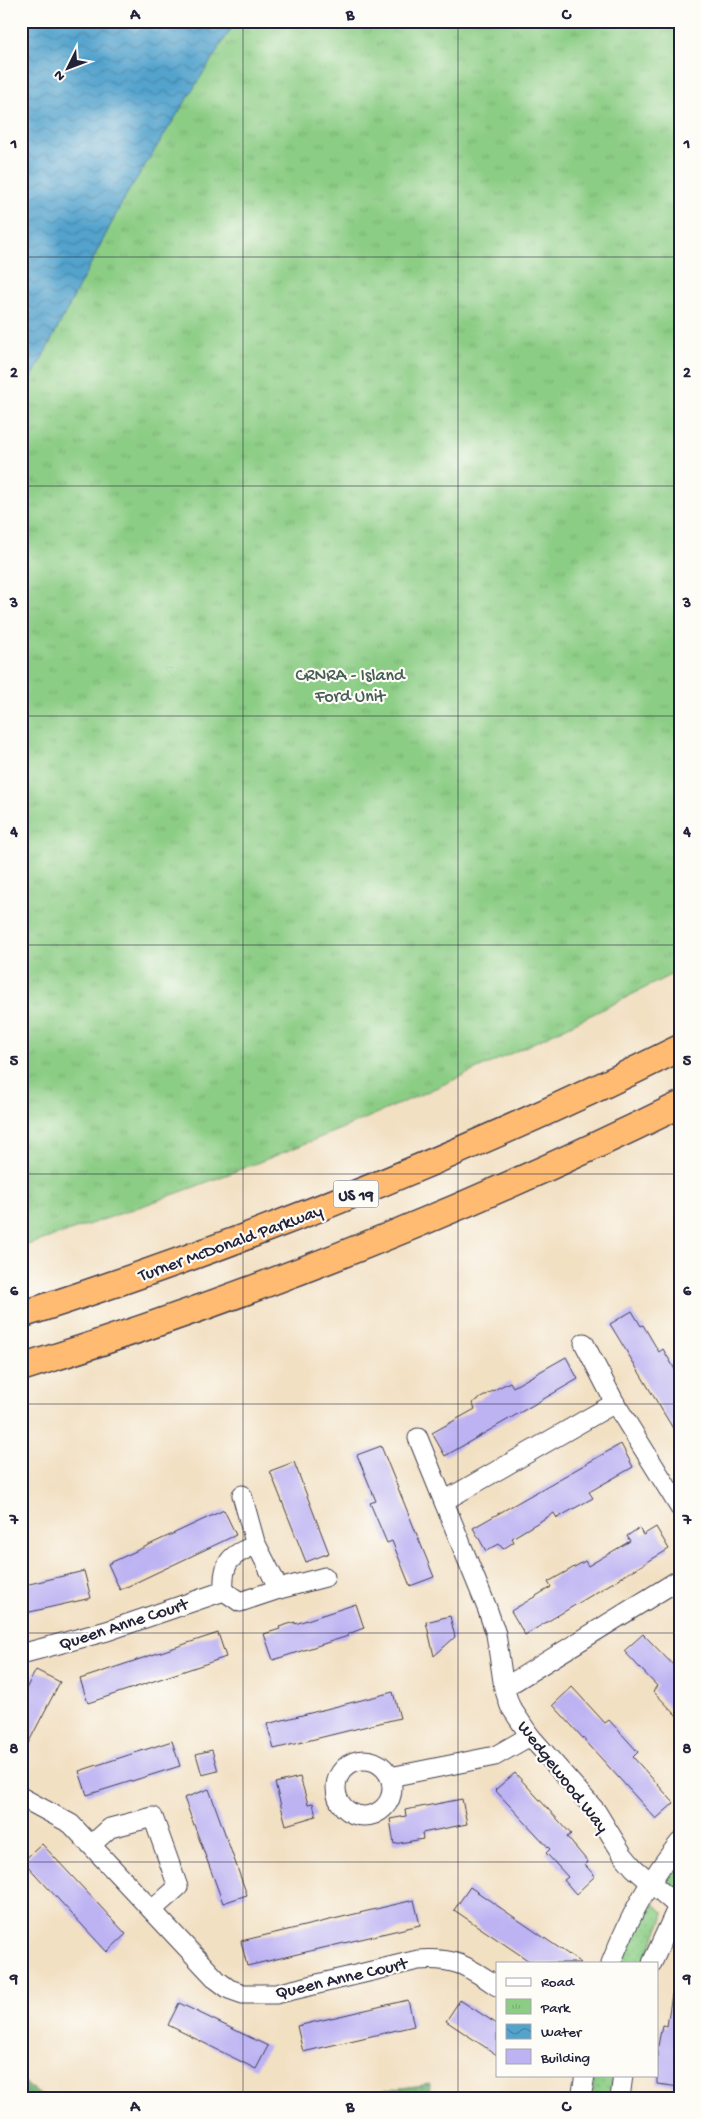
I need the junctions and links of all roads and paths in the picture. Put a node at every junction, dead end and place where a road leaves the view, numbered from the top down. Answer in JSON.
{"nodes":[{"id":1,"x":680,"y":1048,"type":"edge"},
{"id":2,"x":680,"y":1105,"type":"edge"},
{"id":3,"x":21,"y":1315,"type":"edge"},
{"id":4,"x":584,"y":1343,"type":"dead end"},
{"id":5,"x":21,"y":1368,"type":"edge"},
{"id":6,"x":615,"y":1403,"type":"junction"},
{"id":7,"x":418,"y":1438,"type":"dead end"},
{"id":8,"x":242,"y":1495,"type":"dead end"},
{"id":9,"x":444,"y":1501,"type":"junction"},
{"id":10,"x":680,"y":1508,"type":"edge"},
{"id":11,"x":256,"y":1544,"type":"junction"},
{"id":12,"x":325,"y":1577,"type":"dead end"},
{"id":13,"x":680,"y":1579,"type":"edge"},
{"id":14,"x":279,"y":1589,"type":"junction"},
{"id":15,"x":224,"y":1591,"type":"junction"},
{"id":16,"x":21,"y":1654,"type":"edge"},
{"id":17,"x":504,"y":1688,"type":"junction"},
{"id":18,"x":530,"y":1736,"type":"junction"},
{"id":19,"x":390,"y":1777,"type":"dead end"},
{"id":20,"x":21,"y":1797,"type":"edge"},
{"id":21,"x":680,"y":1842,"type":"edge"},
{"id":22,"x":91,"y":1845,"type":"junction"},
{"id":23,"x":651,"y":1882,"type":"junction"},
{"id":24,"x":679,"y":1906,"type":"edge"},
{"id":25,"x":152,"y":1910,"type":"junction"},
{"id":26,"x":611,"y":1962,"type":"edge"},
{"id":27,"x":652,"y":1962,"type":"edge"},
{"id":28,"x":496,"y":1985,"type":"edge"},
{"id":29,"x":585,"y":2076,"type":"edge"},
{"id":30,"x":623,"y":2076,"type":"edge"},
{"id":31,"x":581,"y":2098,"type":"edge"},
{"id":32,"x":620,"y":2098,"type":"edge"}],
"edges":[{"from":1,"to":3,"type":"highway","name":"Turner McDonald Parkway","number":"US 19"},
{"from":2,"to":5,"type":"highway"},
{"from":4,"to":6,"type":"street"},
{"from":6,"to":9,"type":"street"},
{"from":6,"to":10,"type":"street"},
{"from":7,"to":9,"type":"street","name":"Wedgewood Way"},
{"from":8,"to":11,"type":"street"},
{"from":9,"to":17,"type":"street","name":"Wedgewood Way"},
{"from":11,"to":14,"type":"street"},
{"from":11,"to":15,"type":"street"},
{"from":12,"to":14,"type":"street"},
{"from":13,"to":17,"type":"street"},
{"from":14,"to":15,"type":"street"},
{"from":15,"to":16,"type":"street","name":"Queen Anne Court"},
{"from":17,"to":18,"type":"street","name":"Wedgewood Way"},
{"from":18,"to":19,"type":"street"},
{"from":18,"to":23,"type":"street","name":"Wedgewood Way"},
{"from":20,"to":22,"type":"street","name":"Queen Anne Court"},
{"from":21,"to":23,"type":"street"},
{"from":22,"to":25,"type":"street","name":"Queen Anne Court"},
{"from":22,"to":25,"type":"street"},
{"from":23,"to":24,"type":"street","name":"Wedgewood Way"},
{"from":23,"to":26,"type":"street"},
{"from":24,"to":27,"type":"street"},
{"from":25,"to":28,"type":"street","name":"Queen Anne Court"},
{"from":29,"to":31,"type":"street"},
{"from":30,"to":32,"type":"street"}]}
